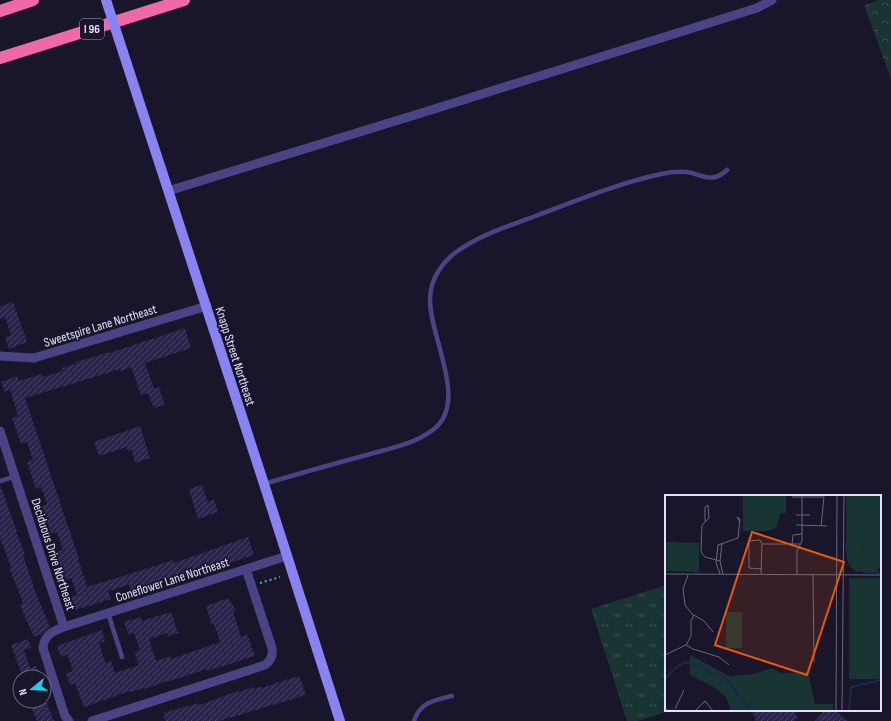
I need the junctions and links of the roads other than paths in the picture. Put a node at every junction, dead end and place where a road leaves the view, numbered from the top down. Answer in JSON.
{"nodes":[{"id":1,"x":33,"y":0,"type":"edge"},
{"id":2,"x":106,"y":0,"type":"edge"},
{"id":3,"x":184,"y":0,"type":"edge"},
{"id":4,"x":772,"y":0,"type":"edge"},
{"id":5,"x":0,"y":10,"type":"edge"},
{"id":6,"x":0,"y":58,"type":"edge"},
{"id":7,"x":727,"y":170,"type":"dead end"},
{"id":8,"x":168,"y":191,"type":"junction"},
{"id":9,"x":206,"y":306,"type":"junction"},
{"id":10,"x":0,"y":356,"type":"edge"},
{"id":11,"x":0,"y":431,"type":"edge"},
{"id":12,"x":16,"y":476,"type":"junction"},
{"id":13,"x":0,"y":481,"type":"edge"},
{"id":14,"x":264,"y":484,"type":"junction"},
{"id":15,"x":287,"y":556,"type":"junction"},
{"id":16,"x":246,"y":570,"type":"junction"},
{"id":17,"x":108,"y":613,"type":"junction"},
{"id":18,"x":64,"y":627,"type":"junction"},
{"id":19,"x":122,"y":657,"type":"dead end"},
{"id":20,"x":452,"y":696,"type":"dead end"},
{"id":21,"x":69,"y":721,"type":"edge"},
{"id":22,"x":92,"y":721,"type":"edge"},
{"id":23,"x":340,"y":721,"type":"edge"},
{"id":24,"x":414,"y":721,"type":"edge"}],
"edges":[{"from":1,"to":5,"type":"highway"},
{"from":2,"to":8,"type":"main road","name":"Knapp Street Northeast","bridge":true},
{"from":3,"to":6,"type":"highway","number":"I 96"},
{"from":4,"to":8,"type":"street"},
{"from":7,"to":14,"type":"lane"},
{"from":8,"to":9,"type":"main road","name":"Knapp Street Northeast"},
{"from":9,"to":10,"type":"street","name":"Sweetspire Lane Northeast"},
{"from":9,"to":14,"type":"main road","name":"Knapp Street Northeast"},
{"from":11,"to":12,"type":"street","name":"Deciduous Drive Northeast"},
{"from":12,"to":13,"type":"lane"},
{"from":12,"to":18,"type":"street","name":"Deciduous Drive Northeast"},
{"from":14,"to":15,"type":"main road","name":"Knapp Street Northeast"},
{"from":15,"to":16,"type":"street","name":"Coneflower Lane Northeast"},
{"from":15,"to":23,"type":"main road","name":"Knapp Street Northeast"},
{"from":16,"to":17,"type":"street","name":"Coneflower Lane Northeast"},
{"from":16,"to":22,"type":"street"},
{"from":17,"to":18,"type":"street","name":"Coneflower Lane Northeast"},
{"from":17,"to":19,"type":"lane"},
{"from":18,"to":21,"type":"street","name":"Deciduous Drive Northeast"},
{"from":20,"to":24,"type":"lane"}]}
